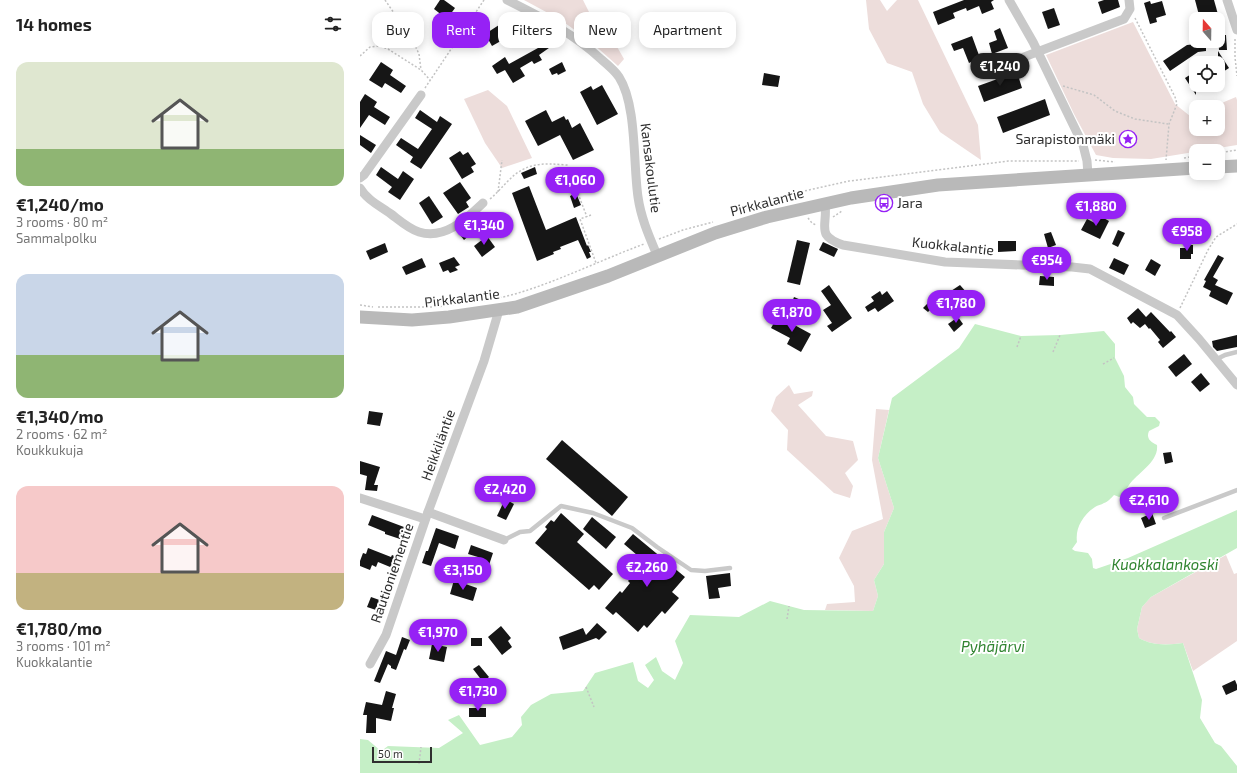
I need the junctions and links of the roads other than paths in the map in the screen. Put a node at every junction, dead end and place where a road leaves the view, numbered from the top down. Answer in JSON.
{"nodes":[{"id":1,"x":507,"y":0,"type":"edge"},
{"id":2,"x":1009,"y":0,"type":"edge"},
{"id":3,"x":1226,"y":0,"type":"edge"},
{"id":4,"x":1130,"y":5,"type":"edge"},
{"id":5,"x":1236,"y":33,"type":"edge"},
{"id":6,"x":1037,"y":51,"type":"junction"},
{"id":7,"x":987,"y":71,"type":"dead end"},
{"id":8,"x":421,"y":95,"type":"road end"},
{"id":9,"x":1237,"y":166,"type":"edge"},
{"id":10,"x":1225,"y":167,"type":"edge"},
{"id":11,"x":1189,"y":168,"type":"edge"},
{"id":12,"x":1088,"y":175,"type":"junction"},
{"id":13,"x":360,"y":178,"type":"edge"},
{"id":14,"x":360,"y":188,"type":"edge"},
{"id":15,"x":483,"y":203,"type":"road end"},
{"id":16,"x":825,"y":203,"type":"junction"},
{"id":17,"x":658,"y":255,"type":"junction"},
{"id":18,"x":499,"y":310,"type":"junction"},
{"id":19,"x":360,"y":317,"type":"edge"},
{"id":20,"x":1237,"y":352,"type":"edge"},
{"id":21,"x":1215,"y":360,"type":"junction"},
{"id":22,"x":1237,"y":385,"type":"edge"},
{"id":23,"x":1237,"y":490,"type":"edge"},
{"id":24,"x":360,"y":498,"type":"edge"},
{"id":25,"x":427,"y":516,"type":"junction"},
{"id":26,"x":1164,"y":518,"type":"dead end"},
{"id":27,"x":504,"y":540,"type":"joint"},
{"id":28,"x":730,"y":568,"type":"dead end"},
{"id":29,"x":370,"y":664,"type":"dead end"}],
"edges":[{"from":1,"to":17,"type":"street","name":"Kansakoulutie"},
{"from":2,"to":6,"type":"street"},
{"from":3,"to":5,"type":"street"},
{"from":4,"to":6,"type":"street"},
{"from":6,"to":7,"type":"street"},
{"from":6,"to":12,"type":"street"},
{"from":8,"to":13,"type":"street"},
{"from":9,"to":10,"type":"street"},
{"from":11,"to":12,"type":"street","name":"Pirkkalantie"},
{"from":12,"to":16,"type":"street","name":"Pirkkalantie"},
{"from":14,"to":15,"type":"street"},
{"from":16,"to":17,"type":"street","name":"Pirkkalantie"},
{"from":16,"to":21,"type":"street","name":"Kuokkalantie"},
{"from":17,"to":18,"type":"street","name":"Pirkkalantie"},
{"from":18,"to":19,"type":"street","name":"Pirkkalantie"},
{"from":18,"to":25,"type":"street","name":"Heikkiläntie"},
{"from":20,"to":21,"type":"lane"},
{"from":21,"to":22,"type":"street","name":"Kuokkalantie"},
{"from":23,"to":26,"type":"lane"},
{"from":24,"to":25,"type":"street"},
{"from":25,"to":27,"type":"street"},
{"from":25,"to":29,"type":"street","name":"Rautioniementie"},
{"from":27,"to":28,"type":"lane"}]}
